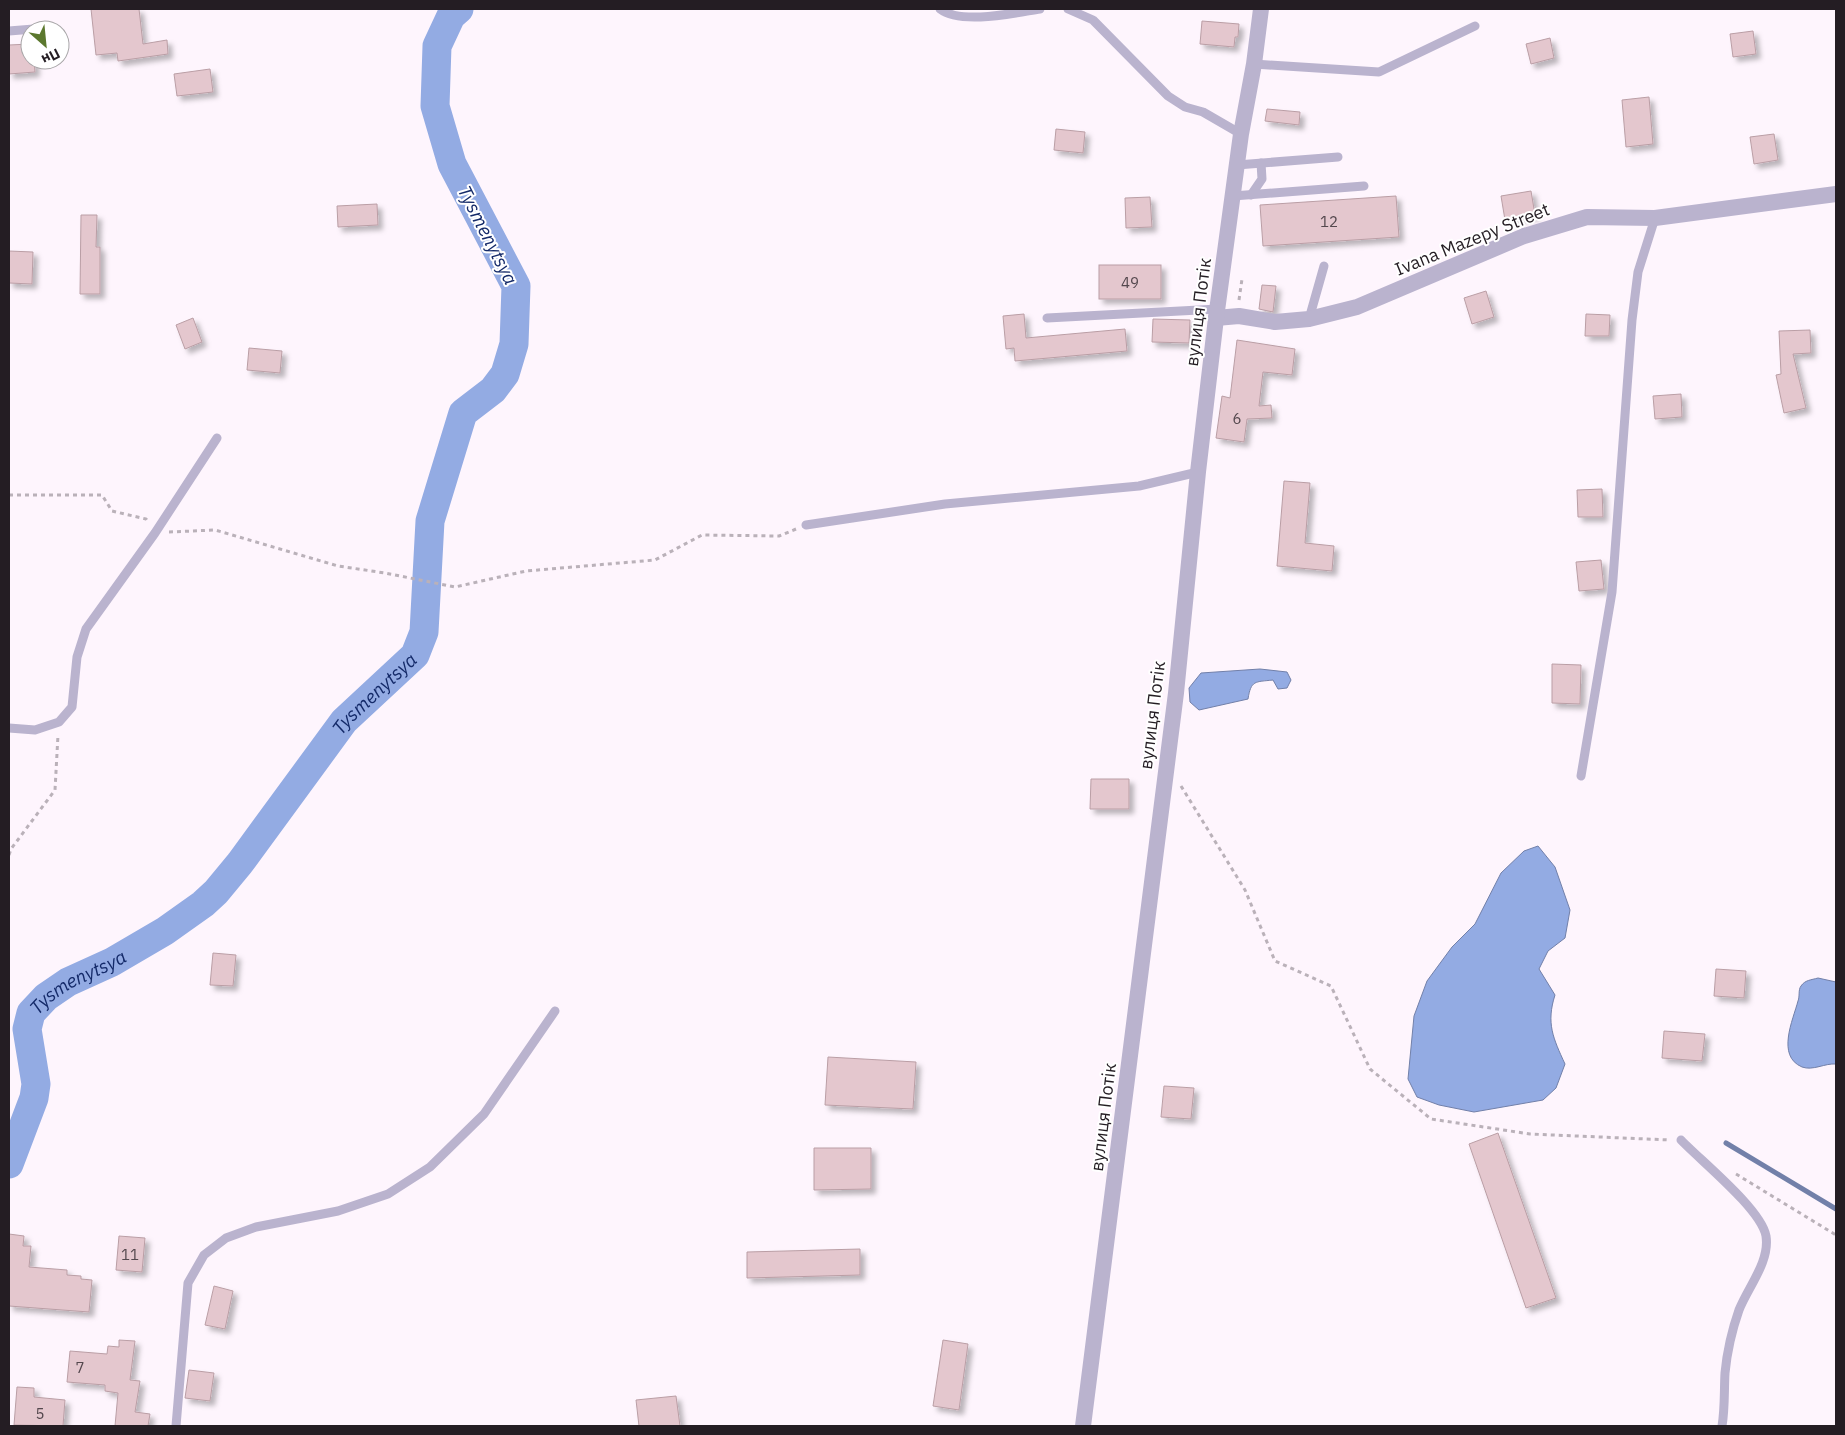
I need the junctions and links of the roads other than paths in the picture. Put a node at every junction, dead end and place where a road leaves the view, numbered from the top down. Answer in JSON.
{"nodes":[{"id":1,"x":940,"y":9,"type":"edge"},
{"id":2,"x":1040,"y":9,"type":"edge"},
{"id":3,"x":1068,"y":9,"type":"edge"},
{"id":4,"x":1261,"y":9,"type":"edge"},
{"id":5,"x":1475,"y":26,"type":"dead end"},
{"id":6,"x":1254,"y":64,"type":"junction"},
{"id":7,"x":1241,"y":134,"type":"junction"},
{"id":8,"x":1338,"y":157,"type":"dead end"},
{"id":9,"x":1261,"y":163,"type":"junction"},
{"id":10,"x":1237,"y":165,"type":"junction"},
{"id":11,"x":1364,"y":186,"type":"dead end"},
{"id":12,"x":1836,"y":194,"type":"edge"},
{"id":13,"x":1251,"y":195,"type":"junction"},
{"id":14,"x":1233,"y":196,"type":"junction"},
{"id":15,"x":1655,"y":218,"type":"junction"},
{"id":16,"x":1324,"y":266,"type":"dead end"},
{"id":17,"x":1217,"y":314,"type":"junction"},
{"id":18,"x":1047,"y":318,"type":"dead end"},
{"id":19,"x":1309,"y":319,"type":"junction"},
{"id":20,"x":216,"y":438,"type":"dead end"},
{"id":21,"x":1198,"y":472,"type":"junction"},
{"id":22,"x":806,"y":525,"type":"road end"},
{"id":23,"x":9,"y":728,"type":"edge"},
{"id":24,"x":1581,"y":776,"type":"dead end"},
{"id":25,"x":555,"y":1011,"type":"dead end"},
{"id":26,"x":1681,"y":1140,"type":"road end"},
{"id":27,"x":176,"y":1426,"type":"edge"},
{"id":28,"x":1083,"y":1426,"type":"edge"},
{"id":29,"x":1722,"y":1426,"type":"edge"}],
"edges":[{"from":1,"to":2,"type":"lane"},
{"from":3,"to":7,"type":"lane"},
{"from":4,"to":6,"type":"street","name":"вулиця Потік"},
{"from":5,"to":6,"type":"lane"},
{"from":6,"to":7,"type":"street","name":"вулиця Потік"},
{"from":7,"to":10,"type":"street","name":"вулиця Потік"},
{"from":8,"to":9,"type":"lane"},
{"from":9,"to":10,"type":"lane"},
{"from":9,"to":13,"type":"lane"},
{"from":10,"to":14,"type":"street","name":"вулиця Потік"},
{"from":11,"to":13,"type":"lane"},
{"from":12,"to":15,"type":"street","name":"Ivana Mazepy Street"},
{"from":13,"to":14,"type":"lane"},
{"from":14,"to":17,"type":"street","name":"вулиця Потік"},
{"from":15,"to":19,"type":"street","name":"Ivana Mazepy Street"},
{"from":15,"to":24,"type":"lane"},
{"from":16,"to":19,"type":"lane"},
{"from":17,"to":18,"type":"lane"},
{"from":17,"to":19,"type":"street","name":"Ivana Mazepy Street"},
{"from":17,"to":21,"type":"street","name":"вулиця Потік"},
{"from":20,"to":23,"type":"lane"},
{"from":21,"to":22,"type":"lane"},
{"from":21,"to":28,"type":"street","name":"вулиця Потік"},
{"from":25,"to":27,"type":"lane"},
{"from":26,"to":29,"type":"lane"}]}
